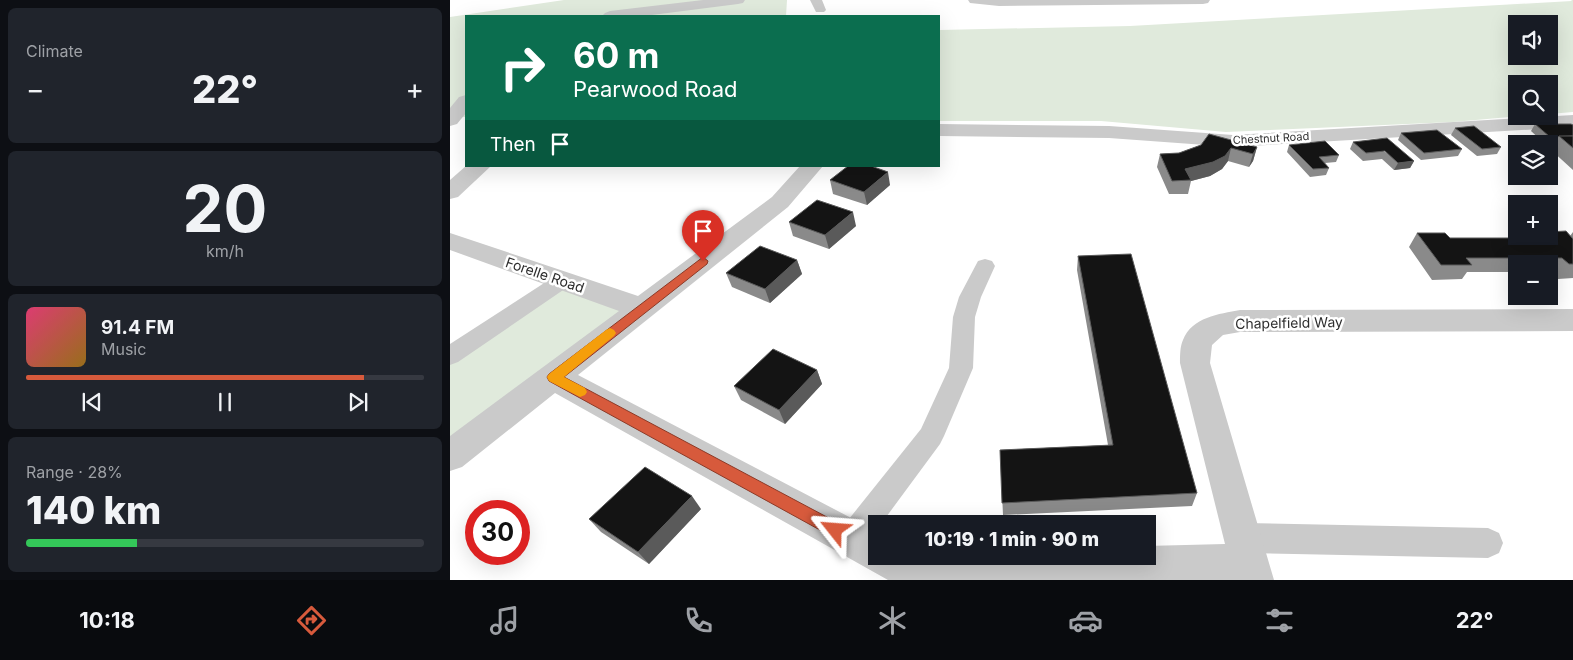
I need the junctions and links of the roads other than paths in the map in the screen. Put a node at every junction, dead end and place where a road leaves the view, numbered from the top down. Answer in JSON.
{"nodes":[{"id":1,"x":738,"y":0,"type":"edge"},
{"id":2,"x":974,"y":0,"type":"edge"},
{"id":3,"x":1185,"y":0,"type":"edge"},
{"id":4,"x":1203,"y":0,"type":"edge"},
{"id":5,"x":618,"y":15,"type":"edge"},
{"id":6,"x":465,"y":102,"type":"edge"},
{"id":7,"x":450,"y":121,"type":"edge"},
{"id":8,"x":1571,"y":122,"type":"edge"},
{"id":9,"x":465,"y":123,"type":"edge"},
{"id":10,"x":940,"y":130,"type":"edge"},
{"id":11,"x":479,"y":167,"type":"edge"},
{"id":12,"x":811,"y":167,"type":"edge"},
{"id":13,"x":450,"y":192,"type":"edge"},
{"id":14,"x":450,"y":241,"type":"edge"},
{"id":15,"x":985,"y":266,"type":"dead end"},
{"id":16,"x":562,"y":281,"type":"junction"},
{"id":17,"x":641,"y":308,"type":"junction"},
{"id":18,"x":1573,"y":320,"type":"edge"},
{"id":19,"x":450,"y":356,"type":"edge"},
{"id":20,"x":554,"y":377,"type":"junction"},
{"id":21,"x":450,"y":456,"type":"edge"},
{"id":22,"x":889,"y":515,"type":"edge"},
{"id":23,"x":1488,"y":543,"type":"dead end"},
{"id":24,"x":868,"y":547,"type":"edge"},
{"id":25,"x":1249,"y":561,"type":"edge"},
{"id":26,"x":1156,"y":563,"type":"edge"},
{"id":27,"x":899,"y":565,"type":"edge"},
{"id":28,"x":1078,"y":565,"type":"edge"}],
"edges":[{"from":1,"to":5,"type":"street"},
{"from":2,"to":3,"type":"street"},
{"from":3,"to":4,"type":"street"},
{"from":6,"to":7,"type":"street"},
{"from":7,"to":9,"type":"street"},
{"from":8,"to":10,"type":"street","name":"Chestnut Road"},
{"from":11,"to":13,"type":"street"},
{"from":12,"to":17,"type":"street"},
{"from":14,"to":16,"type":"street","name":"Forelle Road"},
{"from":15,"to":22,"type":"lane"},
{"from":16,"to":17,"type":"street","name":"Forelle Road"},
{"from":16,"to":19,"type":"lane"},
{"from":17,"to":20,"type":"street"},
{"from":18,"to":25,"type":"street","name":"Chapelfield Way"},
{"from":20,"to":21,"type":"street"},
{"from":20,"to":24,"type":"street"},
{"from":23,"to":25,"type":"lane"},
{"from":25,"to":26,"type":"street"},
{"from":27,"to":28,"type":"street"}]}
